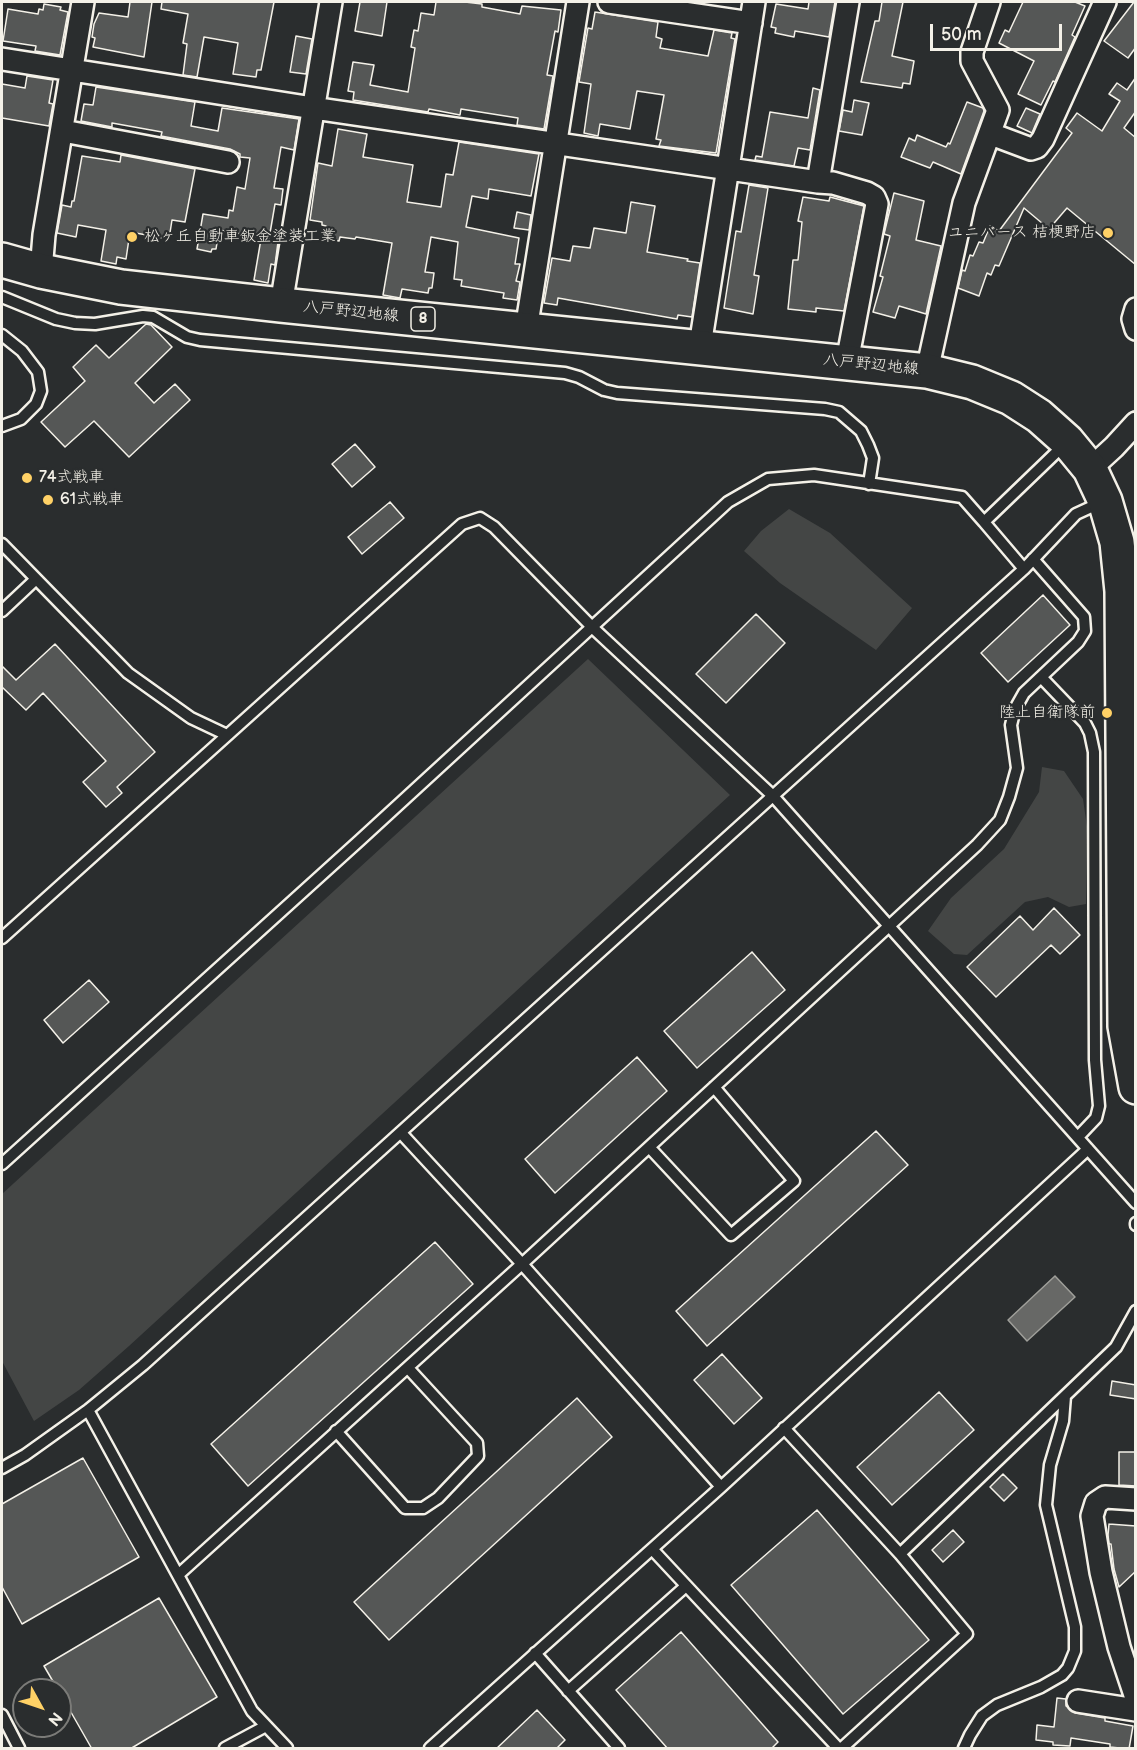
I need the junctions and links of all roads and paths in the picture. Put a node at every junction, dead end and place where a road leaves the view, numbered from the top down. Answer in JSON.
{"nodes":[{"id":1,"x":83,"y":2,"type":"edge"},
{"id":2,"x":331,"y":2,"type":"edge"},
{"id":3,"x":578,"y":2,"type":"edge"},
{"id":4,"x":609,"y":2,"type":"edge"},
{"id":5,"x":754,"y":2,"type":"edge"},
{"id":6,"x":849,"y":2,"type":"edge"},
{"id":7,"x":989,"y":2,"type":"edge"},
{"id":8,"x":1105,"y":2,"type":"edge"},
{"id":9,"x":751,"y":23,"type":"junction"},
{"id":10,"x":2,"y":59,"type":"edge"},
{"id":11,"x":72,"y":70,"type":"junction"},
{"id":12,"x":313,"y":108,"type":"junction"},
{"id":13,"x":63,"y":131,"type":"junction"},
{"id":14,"x":991,"y":134,"type":"junction"},
{"id":15,"x":556,"y":143,"type":"junction"},
{"id":16,"x":228,"y":162,"type":"dead end"},
{"id":17,"x":726,"y":170,"type":"junction"},
{"id":18,"x":818,"y":182,"type":"junction"},
{"id":19,"x":2,"y":260,"type":"edge"},
{"id":20,"x":41,"y":271,"type":"junction"},
{"id":21,"x":2,"y":297,"type":"edge"},
{"id":22,"x":281,"y":305,"type":"junction"},
{"id":23,"x":1136,"y":309,"type":"edge"},
{"id":24,"x":1136,"y":329,"type":"edge"},
{"id":25,"x":526,"y":330,"type":"junction"},
{"id":26,"x":2,"y":335,"type":"edge"},
{"id":27,"x":700,"y":346,"type":"junction"},
{"id":28,"x":847,"y":362,"type":"junction"},
{"id":29,"x":927,"y":371,"type":"junction"},
{"id":30,"x":1136,"y":423,"type":"edge"},
{"id":31,"x":2,"y":426,"type":"edge"},
{"id":32,"x":1067,"y":441,"type":"junction"},
{"id":33,"x":1114,"y":447,"type":"junction"},
{"id":34,"x":1136,"y":449,"type":"edge"},
{"id":35,"x":1090,"y":469,"type":"junction"},
{"id":36,"x":869,"y":483,"type":"junction"},
{"id":37,"x":1105,"y":501,"type":"junction"},
{"id":38,"x":984,"y":522,"type":"junction"},
{"id":39,"x":2,"y":544,"type":"edge"},
{"id":40,"x":1033,"y":559,"type":"junction"},
{"id":41,"x":1024,"y":569,"type":"junction"},
{"id":42,"x":35,"y":580,"type":"junction"},
{"id":43,"x":2,"y":611,"type":"edge"},
{"id":44,"x":592,"y":628,"type":"junction"},
{"id":45,"x":1041,"y":677,"type":"junction"},
{"id":46,"x":227,"y":735,"type":"junction"},
{"id":47,"x":773,"y":796,"type":"junction"},
{"id":48,"x":1130,"y":878,"type":"edge"},
{"id":49,"x":889,"y":926,"type":"junction"},
{"id":50,"x":2,"y":938,"type":"edge"},
{"id":51,"x":714,"y":1087,"type":"junction"},
{"id":52,"x":1136,"y":1087,"type":"edge"},
{"id":53,"x":401,"y":1133,"type":"junction"},
{"id":54,"x":1078,"y":1137,"type":"junction"},
{"id":55,"x":650,"y":1147,"type":"junction"},
{"id":56,"x":1088,"y":1149,"type":"junction"},
{"id":57,"x":2,"y":1164,"type":"edge"},
{"id":58,"x":1136,"y":1203,"type":"edge"},
{"id":59,"x":522,"y":1264,"type":"junction"},
{"id":60,"x":1136,"y":1311,"type":"edge"},
{"id":61,"x":408,"y":1368,"type":"junction"},
{"id":62,"x":1065,"y":1396,"type":"junction"},
{"id":63,"x":88,"y":1410,"type":"junction"},
{"id":64,"x":784,"y":1428,"type":"junction"},
{"id":65,"x":336,"y":1431,"type":"junction"},
{"id":66,"x":2,"y":1468,"type":"edge"},
{"id":67,"x":722,"y":1486,"type":"junction"},
{"id":68,"x":1136,"y":1499,"type":"edge"},
{"id":69,"x":652,"y":1549,"type":"junction"},
{"id":70,"x":900,"y":1554,"type":"junction"},
{"id":71,"x":178,"y":1575,"type":"junction"},
{"id":72,"x":686,"y":1586,"type":"junction"},
{"id":73,"x":535,"y":1653,"type":"junction"},
{"id":74,"x":568,"y":1692,"type":"junction"},
{"id":75,"x":1136,"y":1698,"type":"edge"},
{"id":76,"x":1078,"y":1701,"type":"dead end"},
{"id":77,"x":1136,"y":1710,"type":"edge"},
{"id":78,"x":2,"y":1715,"type":"edge"},
{"id":79,"x":266,"y":1726,"type":"junction"},
{"id":80,"x":615,"y":1744,"type":"edge"},
{"id":81,"x":19,"y":1749,"type":"edge"},
{"id":82,"x":225,"y":1749,"type":"edge"},
{"id":83,"x":287,"y":1749,"type":"edge"},
{"id":84,"x":430,"y":1749,"type":"edge"},
{"id":85,"x":602,"y":1749,"type":"edge"},
{"id":86,"x":840,"y":1749,"type":"edge"},
{"id":87,"x":964,"y":1749,"type":"edge"}],
"edges":[{"from":1,"to":11,"type":"street"},
{"from":2,"to":12,"type":"street"},
{"from":3,"to":15,"type":"street"},
{"from":4,"to":9,"type":"street"},
{"from":5,"to":9,"type":"street"},
{"from":6,"to":18,"type":"street"},
{"from":7,"to":14,"type":"street"},
{"from":8,"to":14,"type":"street"},
{"from":9,"to":17,"type":"street"},
{"from":10,"to":11,"type":"street"},
{"from":11,"to":12,"type":"street"},
{"from":11,"to":13,"type":"street"},
{"from":12,"to":15,"type":"street"},
{"from":12,"to":22,"type":"street"},
{"from":13,"to":16,"type":"street"},
{"from":13,"to":20,"type":"street"},
{"from":14,"to":29,"type":"street"},
{"from":15,"to":17,"type":"street"},
{"from":15,"to":25,"type":"street"},
{"from":17,"to":18,"type":"street"},
{"from":17,"to":27,"type":"street"},
{"from":18,"to":28,"type":"street"},
{"from":19,"to":20,"type":"main road","name":"八戸野辺地線","number":"8"},
{"from":20,"to":22,"type":"main road","name":"八戸野辺地線","number":"8"},
{"from":21,"to":36,"type":"lane"},
{"from":22,"to":25,"type":"main road","name":"八戸野辺地線","number":"8"},
{"from":23,"to":24,"type":"street"},
{"from":25,"to":27,"type":"main road","name":"八戸野辺地線","number":"8"},
{"from":26,"to":31,"type":"lane"},
{"from":27,"to":28,"type":"main road","name":"八戸野辺地線","number":"8"},
{"from":28,"to":29,"type":"main road","name":"八戸野辺地線","number":"8"},
{"from":29,"to":32,"type":"main road","name":"八戸野辺地線","number":"8"},
{"from":30,"to":33,"type":"street"},
{"from":32,"to":35,"type":"main road","name":"八戸野辺地線","number":"8"},
{"from":32,"to":38,"type":"lane"},
{"from":33,"to":34,"type":"street"},
{"from":33,"to":35,"type":"street"},
{"from":35,"to":37,"type":"main road","name":"八戸野辺地線","number":"8"},
{"from":36,"to":38,"type":"lane"},
{"from":36,"to":44,"type":"lane"},
{"from":37,"to":40,"type":"lane"},
{"from":37,"to":48,"type":"main road","name":"八戸野辺地線","number":"8"},
{"from":38,"to":41,"type":"lane"},
{"from":39,"to":42,"type":"lane"},
{"from":40,"to":41,"type":"lane"},
{"from":40,"to":45,"type":"lane"},
{"from":41,"to":47,"type":"lane"},
{"from":42,"to":43,"type":"lane"},
{"from":42,"to":46,"type":"lane"},
{"from":44,"to":46,"type":"lane"},
{"from":44,"to":47,"type":"lane"},
{"from":44,"to":57,"type":"lane"},
{"from":45,"to":49,"type":"lane"},
{"from":45,"to":54,"type":"lane"},
{"from":46,"to":50,"type":"lane"},
{"from":47,"to":49,"type":"lane"},
{"from":47,"to":53,"type":"lane"},
{"from":48,"to":52,"type":"main road","name":"八戸野辺地線","number":"8"},
{"from":49,"to":51,"type":"lane"},
{"from":49,"to":54,"type":"lane"},
{"from":51,"to":55,"type":"lane"},
{"from":51,"to":55,"type":"lane"},
{"from":53,"to":59,"type":"lane"},
{"from":53,"to":63,"type":"lane"},
{"from":54,"to":56,"type":"lane"},
{"from":55,"to":59,"type":"lane"},
{"from":56,"to":58,"type":"lane"},
{"from":56,"to":64,"type":"lane"},
{"from":59,"to":61,"type":"lane"},
{"from":59,"to":67,"type":"lane"},
{"from":60,"to":62,"type":"lane"},
{"from":61,"to":65,"type":"lane"},
{"from":61,"to":65,"type":"lane"},
{"from":62,"to":70,"type":"lane"},
{"from":62,"to":87,"type":"lane"},
{"from":63,"to":66,"type":"lane"},
{"from":63,"to":71,"type":"lane"},
{"from":64,"to":67,"type":"lane"},
{"from":64,"to":70,"type":"lane"},
{"from":65,"to":71,"type":"lane"},
{"from":67,"to":69,"type":"lane"},
{"from":68,"to":75,"type":"street"},
{"from":69,"to":72,"type":"lane"},
{"from":69,"to":73,"type":"lane"},
{"from":70,"to":86,"type":"lane"},
{"from":71,"to":79,"type":"lane"},
{"from":72,"to":74,"type":"lane"},
{"from":72,"to":86,"type":"lane"},
{"from":73,"to":74,"type":"lane"},
{"from":73,"to":84,"type":"lane"},
{"from":74,"to":80,"type":"lane"},
{"from":76,"to":77,"type":"street"},
{"from":78,"to":81,"type":"lane"},
{"from":79,"to":82,"type":"lane"},
{"from":79,"to":83,"type":"lane"},
{"from":80,"to":85,"type":"lane"}]}
